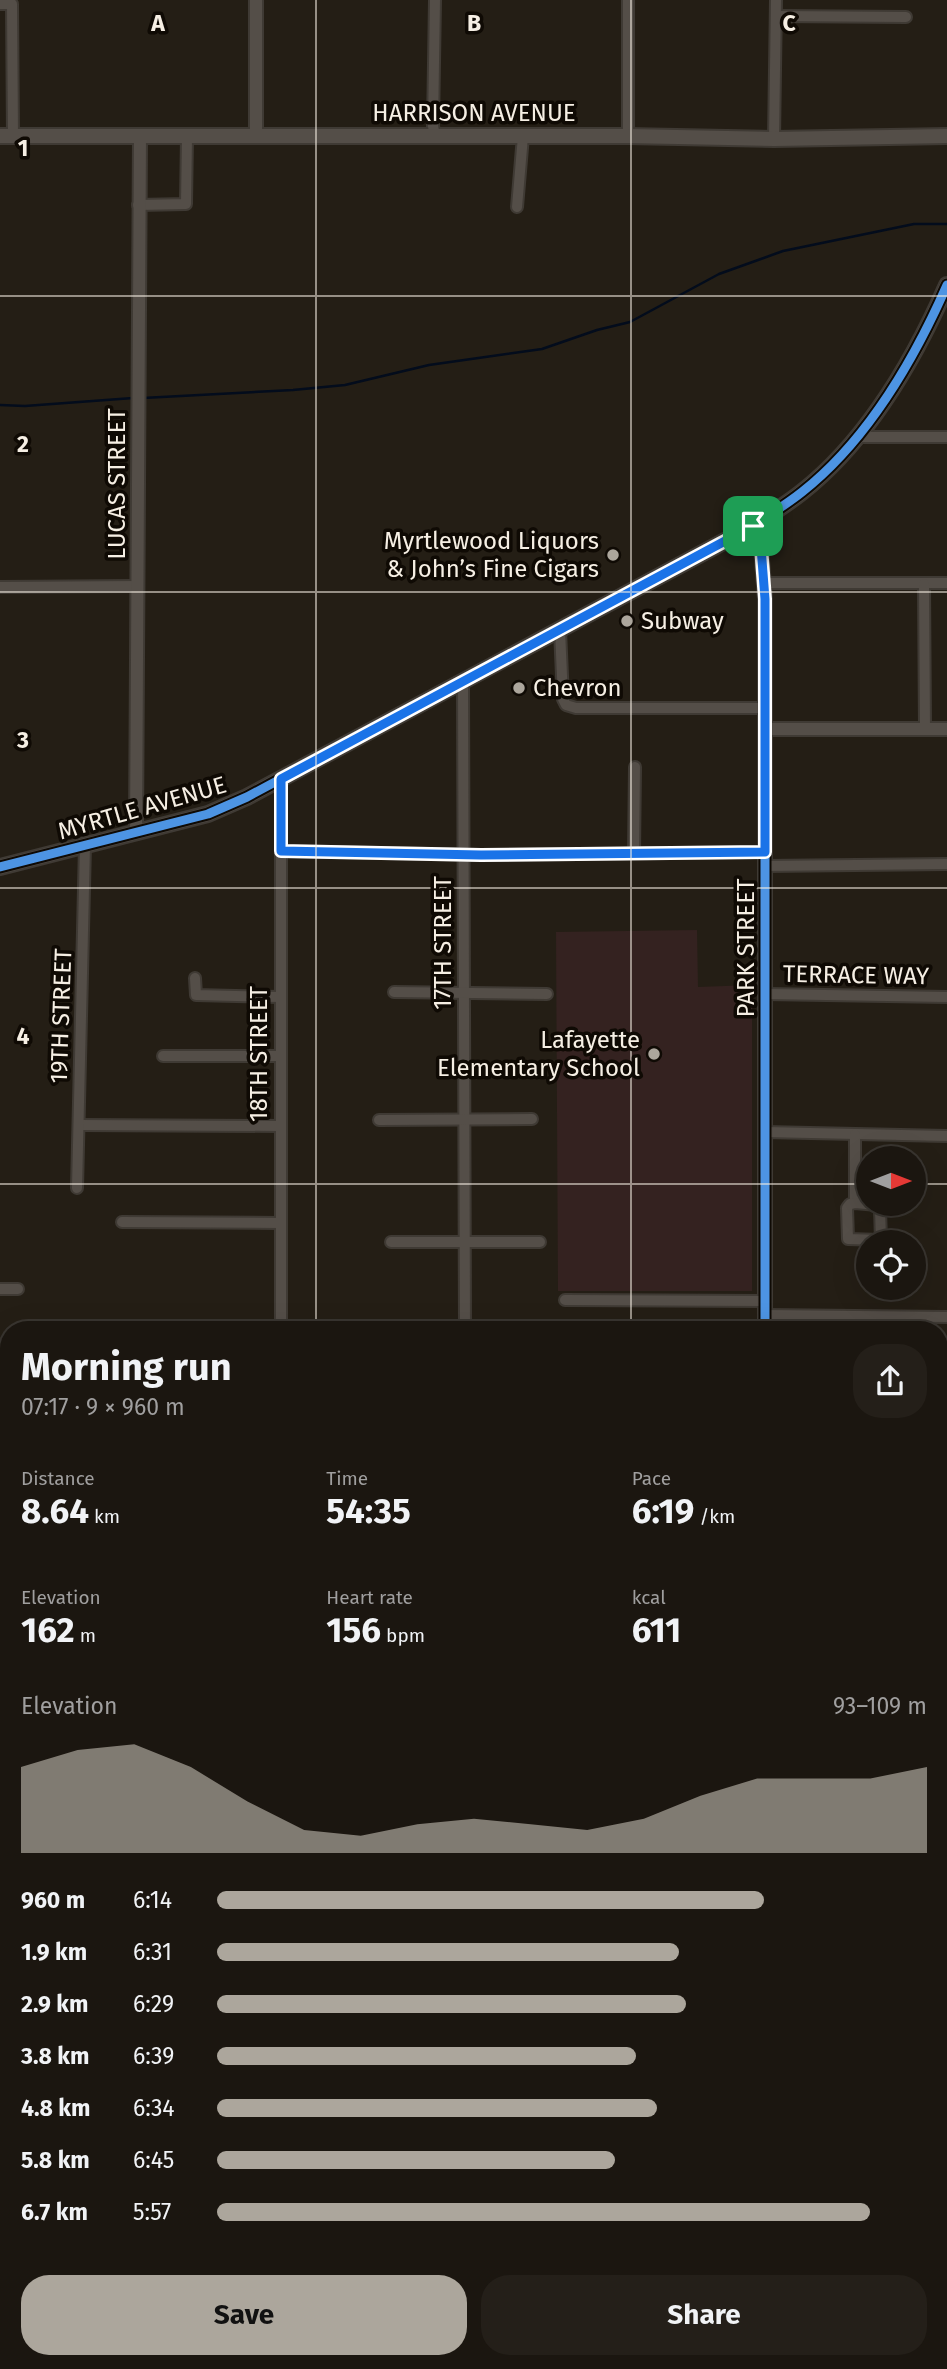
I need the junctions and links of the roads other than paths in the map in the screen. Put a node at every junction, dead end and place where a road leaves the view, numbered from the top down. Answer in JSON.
{"nodes":[{"id":1,"x":256,"y":0,"type":"edge"},
{"id":2,"x":435,"y":0,"type":"edge"},
{"id":3,"x":628,"y":0,"type":"edge"},
{"id":4,"x":776,"y":0,"type":"edge"},
{"id":5,"x":0,"y":4,"type":"edge"},
{"id":6,"x":776,"y":16,"type":"junction"},
{"id":7,"x":906,"y":17,"type":"dead end"},
{"id":8,"x":6,"y":136,"type":"edge"},
{"id":9,"x":140,"y":136,"type":"junction"},
{"id":10,"x":187,"y":136,"type":"junction"},
{"id":11,"x":256,"y":136,"type":"junction"},
{"id":12,"x":435,"y":136,"type":"junction"},
{"id":13,"x":523,"y":136,"type":"junction"},
{"id":14,"x":628,"y":136,"type":"junction"},
{"id":15,"x":947,"y":136,"type":"edge"},
{"id":16,"x":774,"y":139,"type":"junction"},
{"id":17,"x":138,"y":205,"type":"junction"},
{"id":18,"x":517,"y":207,"type":"dead end"},
{"id":19,"x":947,"y":285,"type":"edge"},
{"id":20,"x":857,"y":437,"type":"junction"},
{"id":21,"x":947,"y":437,"type":"edge"},
{"id":22,"x":753,"y":526,"type":"junction"},
{"id":23,"x":764,"y":583,"type":"junction"},
{"id":24,"x":924,"y":583,"type":"junction"},
{"id":25,"x":947,"y":583,"type":"edge"},
{"id":26,"x":138,"y":586,"type":"junction"},
{"id":27,"x":0,"y":587,"type":"edge"},
{"id":28,"x":560,"y":629,"type":"junction"},
{"id":29,"x":463,"y":681,"type":"junction"},
{"id":30,"x":765,"y":708,"type":"junction"},
{"id":31,"x":765,"y":729,"type":"junction"},
{"id":32,"x":925,"y":729,"type":"junction"},
{"id":33,"x":947,"y":729,"type":"edge"},
{"id":34,"x":635,"y":767,"type":"dead end"},
{"id":35,"x":281,"y":779,"type":"junction"},
{"id":36,"x":136,"y":833,"type":"junction"},
{"id":37,"x":85,"y":845,"type":"junction"},
{"id":38,"x":281,"y":851,"type":"junction"},
{"id":39,"x":765,"y":852,"type":"junction"},
{"id":40,"x":634,"y":853,"type":"junction"},
{"id":41,"x":464,"y":854,"type":"junction"},
{"id":42,"x":947,"y":864,"type":"edge"},
{"id":43,"x":765,"y":866,"type":"junction"},
{"id":44,"x":0,"y":867,"type":"edge"},
{"id":45,"x":195,"y":978,"type":"dead end"},
{"id":46,"x":394,"y":992,"type":"dead end"},
{"id":47,"x":464,"y":993,"type":"junction"},
{"id":48,"x":547,"y":994,"type":"dead end"},
{"id":49,"x":765,"y":994,"type":"junction"},
{"id":50,"x":280,"y":997,"type":"junction"},
{"id":51,"x":947,"y":997,"type":"edge"},
{"id":52,"x":163,"y":1056,"type":"dead end"},
{"id":53,"x":280,"y":1056,"type":"junction"},
{"id":54,"x":465,"y":1119,"type":"junction"},
{"id":55,"x":532,"y":1119,"type":"dead end"},
{"id":56,"x":379,"y":1120,"type":"dead end"},
{"id":57,"x":79,"y":1125,"type":"junction"},
{"id":58,"x":280,"y":1126,"type":"junction"},
{"id":59,"x":765,"y":1132,"type":"junction"},
{"id":60,"x":855,"y":1134,"type":"junction"},
{"id":61,"x":947,"y":1136,"type":"edge"},
{"id":62,"x":77,"y":1188,"type":"dead end"},
{"id":63,"x":855,"y":1203,"type":"dead end"},
{"id":64,"x":122,"y":1222,"type":"dead end"},
{"id":65,"x":280,"y":1223,"type":"junction"},
{"id":66,"x":465,"y":1241,"type":"junction"},
{"id":67,"x":391,"y":1242,"type":"dead end"},
{"id":68,"x":540,"y":1242,"type":"dead end"},
{"id":69,"x":0,"y":1289,"type":"edge"},
{"id":70,"x":18,"y":1289,"type":"dead end"},
{"id":71,"x":565,"y":1300,"type":"dead end"},
{"id":72,"x":765,"y":1301,"type":"junction"},
{"id":73,"x":765,"y":1315,"type":"junction"},
{"id":74,"x":947,"y":1317,"type":"edge"},
{"id":75,"x":281,"y":1321,"type":"edge"},
{"id":76,"x":465,"y":1321,"type":"edge"},
{"id":77,"x":765,"y":1321,"type":"edge"}],
"edges":[{"from":1,"to":11,"type":"street"},
{"from":2,"to":12,"type":"street"},
{"from":3,"to":14,"type":"street"},
{"from":4,"to":6,"type":"street"},
{"from":5,"to":8,"type":"street"},
{"from":6,"to":7,"type":"street"},
{"from":6,"to":16,"type":"street"},
{"from":8,"to":9,"type":"main road","name":"HARRISON AVENUE"},
{"from":9,"to":10,"type":"main road","name":"HARRISON AVENUE"},
{"from":9,"to":17,"type":"street","name":"LUCAS STREET"},
{"from":10,"to":11,"type":"main road","name":"HARRISON AVENUE"},
{"from":10,"to":17,"type":"street"},
{"from":11,"to":12,"type":"main road","name":"HARRISON AVENUE"},
{"from":12,"to":13,"type":"main road","name":"HARRISON AVENUE"},
{"from":13,"to":14,"type":"main road","name":"HARRISON AVENUE"},
{"from":13,"to":18,"type":"street"},
{"from":14,"to":16,"type":"main road","name":"HARRISON AVENUE"},
{"from":15,"to":16,"type":"main road","name":"HARRISON AVENUE"},
{"from":17,"to":26,"type":"street","name":"LUCAS STREET"},
{"from":19,"to":20,"type":"main road","name":"MYRTLE AVENUE"},
{"from":20,"to":21,"type":"street"},
{"from":20,"to":22,"type":"main road","name":"MYRTLE AVENUE"},
{"from":22,"to":23,"type":"street","name":"PARK STREET"},
{"from":22,"to":28,"type":"main road","name":"MYRTLE AVENUE"},
{"from":23,"to":24,"type":"street"},
{"from":23,"to":30,"type":"street","name":"PARK STREET"},
{"from":24,"to":25,"type":"street"},
{"from":24,"to":32,"type":"street"},
{"from":26,"to":27,"type":"street"},
{"from":26,"to":36,"type":"street","name":"LUCAS STREET"},
{"from":28,"to":29,"type":"main road","name":"MYRTLE AVENUE"},
{"from":28,"to":30,"type":"street"},
{"from":29,"to":35,"type":"main road","name":"MYRTLE AVENUE"},
{"from":29,"to":41,"type":"street","name":"17TH STREET"},
{"from":30,"to":31,"type":"street","name":"PARK STREET"},
{"from":31,"to":32,"type":"street"},
{"from":31,"to":39,"type":"street","name":"PARK STREET"},
{"from":32,"to":33,"type":"street"},
{"from":34,"to":40,"type":"street"},
{"from":35,"to":36,"type":"main road","name":"MYRTLE AVENUE"},
{"from":35,"to":38,"type":"street","name":"18TH STREET"},
{"from":36,"to":37,"type":"main road","name":"MYRTLE AVENUE"},
{"from":37,"to":44,"type":"main road","name":"MYRTLE AVENUE"},
{"from":37,"to":57,"type":"street","name":"19TH STREET"},
{"from":38,"to":41,"type":"street"},
{"from":38,"to":50,"type":"street","name":"18TH STREET"},
{"from":39,"to":40,"type":"street"},
{"from":39,"to":43,"type":"street","name":"PARK STREET"},
{"from":40,"to":41,"type":"street"},
{"from":41,"to":47,"type":"street","name":"17TH STREET"},
{"from":42,"to":43,"type":"street"},
{"from":43,"to":49,"type":"street","name":"PARK STREET"},
{"from":45,"to":50,"type":"street"},
{"from":46,"to":47,"type":"street"},
{"from":47,"to":48,"type":"street"},
{"from":47,"to":54,"type":"street","name":"17TH STREET"},
{"from":49,"to":51,"type":"street","name":"TERRACE WAY"},
{"from":49,"to":59,"type":"street","name":"PARK STREET"},
{"from":50,"to":53,"type":"street","name":"18TH STREET"},
{"from":52,"to":53,"type":"street"},
{"from":53,"to":58,"type":"street","name":"18TH STREET"},
{"from":54,"to":55,"type":"street"},
{"from":54,"to":56,"type":"street"},
{"from":54,"to":66,"type":"street","name":"17TH STREET"},
{"from":57,"to":58,"type":"street"},
{"from":57,"to":62,"type":"street","name":"19TH STREET"},
{"from":58,"to":65,"type":"street","name":"18TH STREET"},
{"from":59,"to":60,"type":"street"},
{"from":59,"to":72,"type":"street","name":"PARK STREET"},
{"from":60,"to":61,"type":"street"},
{"from":60,"to":63,"type":"street"},
{"from":64,"to":65,"type":"street"},
{"from":65,"to":75,"type":"street","name":"18TH STREET"},
{"from":66,"to":67,"type":"street"},
{"from":66,"to":68,"type":"street"},
{"from":66,"to":76,"type":"street","name":"17TH STREET"},
{"from":69,"to":70,"type":"street"},
{"from":71,"to":72,"type":"street"},
{"from":72,"to":73,"type":"street","name":"PARK STREET"},
{"from":73,"to":74,"type":"street"},
{"from":73,"to":77,"type":"street","name":"PARK STREET"}]}
